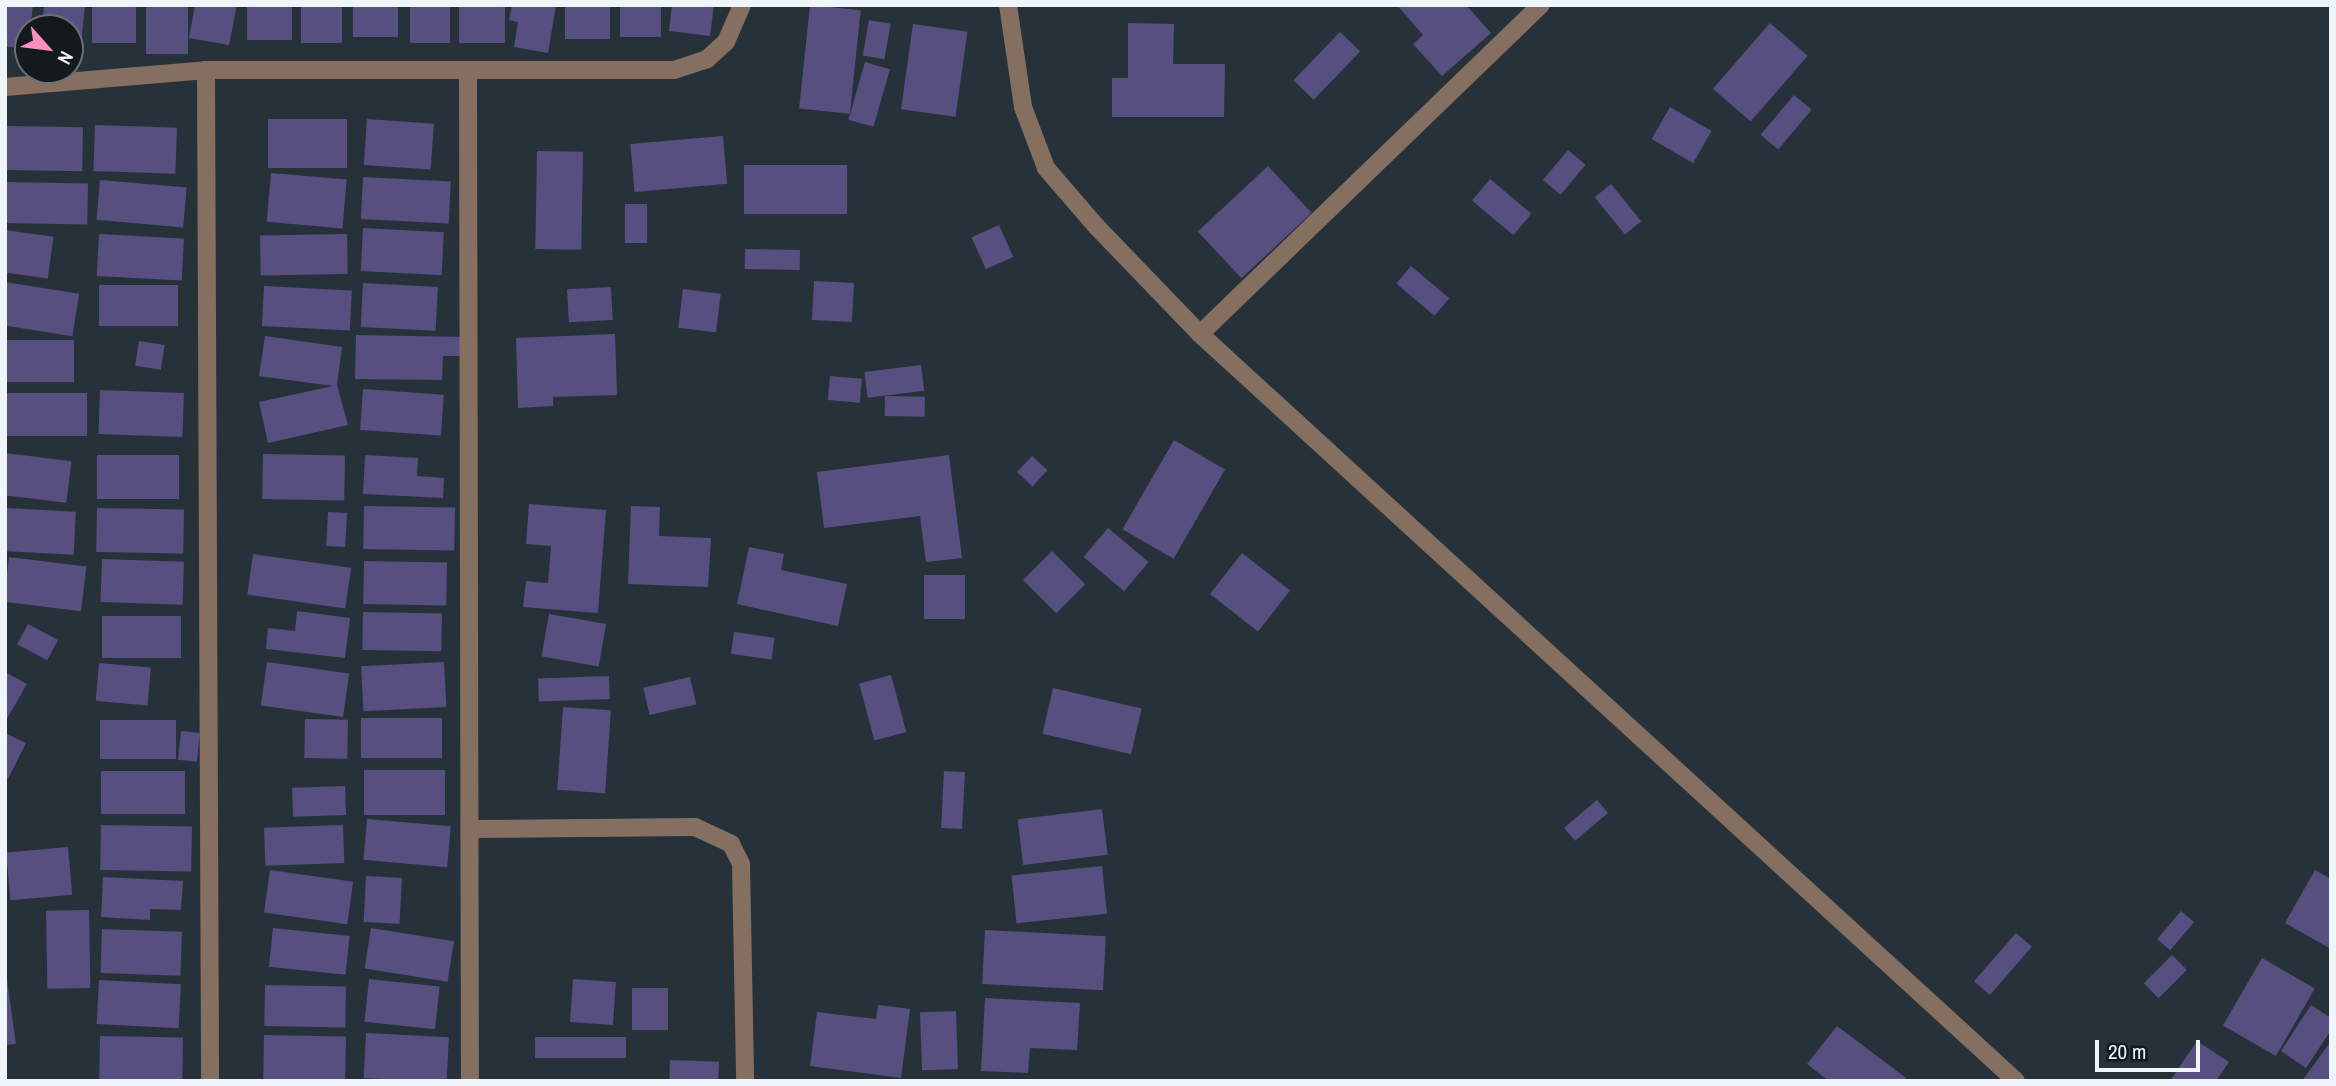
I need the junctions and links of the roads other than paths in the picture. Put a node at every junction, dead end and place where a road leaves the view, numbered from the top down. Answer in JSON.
{"nodes":[{"id":1,"x":742,"y":5,"type":"edge"},
{"id":2,"x":1009,"y":5,"type":"edge"},
{"id":3,"x":1541,"y":5,"type":"edge"},
{"id":4,"x":206,"y":70,"type":"junction"},
{"id":5,"x":468,"y":74,"type":"junction"},
{"id":6,"x":5,"y":87,"type":"edge"},
{"id":7,"x":1200,"y":334,"type":"junction"},
{"id":8,"x":470,"y":829,"type":"junction"},
{"id":9,"x":210,"y":1081,"type":"edge"},
{"id":10,"x":470,"y":1081,"type":"edge"},
{"id":11,"x":745,"y":1081,"type":"edge"},
{"id":12,"x":2016,"y":1081,"type":"edge"}],
"edges":[{"from":1,"to":5,"type":"street"},
{"from":2,"to":7,"type":"street"},
{"from":3,"to":7,"type":"street"},
{"from":4,"to":5,"type":"street"},
{"from":4,"to":6,"type":"street"},
{"from":4,"to":9,"type":"street"},
{"from":5,"to":8,"type":"street"},
{"from":7,"to":12,"type":"street"},
{"from":8,"to":10,"type":"street"},
{"from":8,"to":11,"type":"street"}]}
